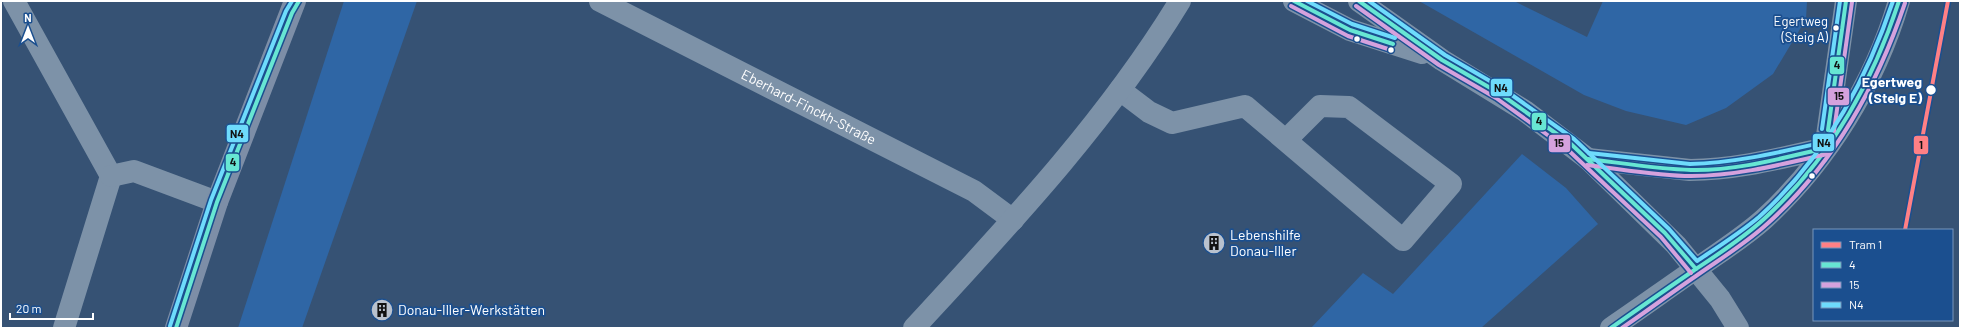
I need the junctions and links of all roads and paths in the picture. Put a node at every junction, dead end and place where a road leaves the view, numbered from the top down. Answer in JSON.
{"nodes":[{"id":1,"x":14,"y":1,"type":"edge"},
{"id":2,"x":600,"y":1,"type":"edge"},
{"id":3,"x":1180,"y":1,"type":"edge"},
{"id":4,"x":1294,"y":1,"type":"edge"},
{"id":5,"x":1359,"y":1,"type":"edge"},
{"id":6,"x":1846,"y":1,"type":"edge"},
{"id":7,"x":1899,"y":1,"type":"edge"},
{"id":8,"x":295,"y":5,"type":"edge"},
{"id":9,"x":1442,"y":60,"type":"junction"},
{"id":10,"x":1120,"y":90,"type":"junction"},
{"id":11,"x":1286,"y":140,"type":"junction"},
{"id":12,"x":1826,"y":148,"type":"junction"},
{"id":13,"x":1588,"y":159,"type":"junction"},
{"id":14,"x":111,"y":176,"type":"junction"},
{"id":15,"x":217,"y":202,"type":"junction"},
{"id":16,"x":1013,"y":220,"type":"junction"},
{"id":17,"x":1696,"y":269,"type":"junction"},
{"id":18,"x":64,"y":328,"type":"edge"},
{"id":19,"x":176,"y":328,"type":"edge"},
{"id":20,"x":914,"y":328,"type":"edge"},
{"id":21,"x":1611,"y":328,"type":"edge"},
{"id":22,"x":1738,"y":328,"type":"edge"}],
"edges":[{"from":1,"to":14,"type":"street"},
{"from":2,"to":16,"type":"street","name":"Eberhard-Finckh-Straße"},
{"from":3,"to":10,"type":"street"},
{"from":4,"to":9,"type":"street"},
{"from":5,"to":9,"type":"street"},
{"from":6,"to":12,"type":"street"},
{"from":7,"to":12,"type":"street"},
{"from":8,"to":15,"type":"main road"},
{"from":9,"to":13,"type":"street"},
{"from":10,"to":11,"type":"street"},
{"from":10,"to":16,"type":"street"},
{"from":11,"to":11,"type":"street"},
{"from":12,"to":13,"type":"street"},
{"from":12,"to":17,"type":"street"},
{"from":13,"to":17,"type":"street"},
{"from":14,"to":15,"type":"street"},
{"from":14,"to":18,"type":"street"},
{"from":15,"to":19,"type":"main road"},
{"from":16,"to":20,"type":"street"},
{"from":17,"to":21,"type":"street"},
{"from":17,"to":22,"type":"street"}]}
